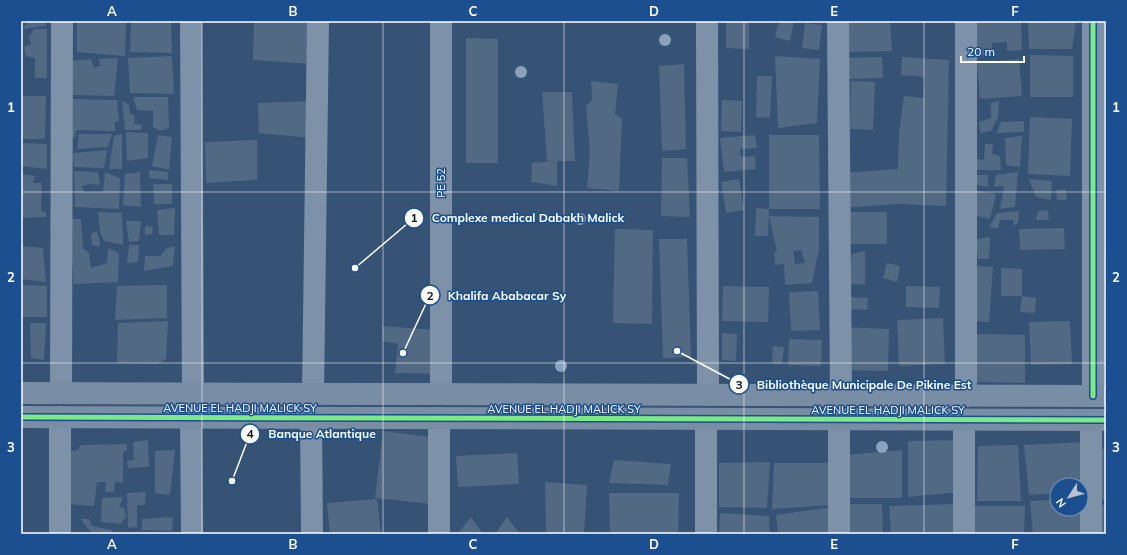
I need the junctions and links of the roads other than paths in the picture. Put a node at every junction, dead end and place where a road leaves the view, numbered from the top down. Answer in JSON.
{"nodes":[{"id":1,"x":62,"y":21,"type":"edge"},
{"id":2,"x":191,"y":21,"type":"edge"},
{"id":3,"x":318,"y":21,"type":"edge"},
{"id":4,"x":441,"y":21,"type":"edge"},
{"id":5,"x":708,"y":21,"type":"edge"},
{"id":6,"x":838,"y":21,"type":"edge"},
{"id":7,"x":966,"y":21,"type":"edge"},
{"id":8,"x":1094,"y":21,"type":"edge"},
{"id":9,"x":21,"y":393,"type":"edge"},
{"id":10,"x":61,"y":393,"type":"junction"},
{"id":11,"x":193,"y":393,"type":"junction"},
{"id":12,"x":313,"y":394,"type":"junction"},
{"id":13,"x":441,"y":394,"type":"junction"},
{"id":14,"x":708,"y":395,"type":"junction"},
{"id":15,"x":841,"y":395,"type":"junction"},
{"id":16,"x":966,"y":396,"type":"junction"},
{"id":17,"x":1099,"y":396,"type":"edge"},
{"id":18,"x":21,"y":417,"type":"edge"},
{"id":19,"x":60,"y":417,"type":"junction"},
{"id":20,"x":191,"y":418,"type":"junction"},
{"id":21,"x":311,"y":418,"type":"junction"},
{"id":22,"x":439,"y":418,"type":"junction"},
{"id":23,"x":706,"y":419,"type":"junction"},
{"id":24,"x":839,"y":420,"type":"junction"},
{"id":25,"x":964,"y":420,"type":"junction"},
{"id":26,"x":1099,"y":420,"type":"edge"},
{"id":27,"x":60,"y":534,"type":"edge"},
{"id":28,"x":192,"y":534,"type":"edge"},
{"id":29,"x":312,"y":534,"type":"edge"},
{"id":30,"x":440,"y":534,"type":"edge"},
{"id":31,"x":706,"y":534,"type":"edge"},
{"id":32,"x":839,"y":534,"type":"edge"},
{"id":33,"x":964,"y":534,"type":"edge"},
{"id":34,"x":1091,"y":534,"type":"edge"}],
"edges":[{"from":1,"to":10,"type":"street"},
{"from":2,"to":11,"type":"street"},
{"from":3,"to":12,"type":"street"},
{"from":4,"to":13,"type":"street","name":"PE 52"},
{"from":5,"to":14,"type":"street"},
{"from":6,"to":15,"type":"street"},
{"from":7,"to":16,"type":"street"},
{"from":8,"to":17,"type":"street"},
{"from":9,"to":10,"type":"street","name":"AVENUE EL HADJI MALICK SY"},
{"from":10,"to":11,"type":"street","name":"AVENUE EL HADJI MALICK SY"},
{"from":11,"to":12,"type":"street","name":"AVENUE EL HADJI MALICK SY"},
{"from":12,"to":13,"type":"street","name":"AVENUE EL HADJI MALICK SY"},
{"from":13,"to":14,"type":"street","name":"AVENUE EL HADJI MALICK SY"},
{"from":14,"to":15,"type":"street","name":"AVENUE EL HADJI MALICK SY"},
{"from":15,"to":16,"type":"street","name":"AVENUE EL HADJI MALICK SY"},
{"from":16,"to":17,"type":"street","name":"AVENUE EL HADJI MALICK SY"},
{"from":18,"to":19,"type":"street","name":"AVENUE EL HADJI MALICK SY"},
{"from":19,"to":20,"type":"street","name":"AVENUE EL HADJI MALICK SY"},
{"from":19,"to":27,"type":"street"},
{"from":20,"to":21,"type":"street","name":"AVENUE EL HADJI MALICK SY"},
{"from":20,"to":28,"type":"street"},
{"from":21,"to":22,"type":"street","name":"AVENUE EL HADJI MALICK SY"},
{"from":21,"to":29,"type":"street"},
{"from":22,"to":23,"type":"street","name":"AVENUE EL HADJI MALICK SY"},
{"from":22,"to":30,"type":"street"},
{"from":23,"to":24,"type":"street","name":"AVENUE EL HADJI MALICK SY"},
{"from":23,"to":31,"type":"street"},
{"from":24,"to":25,"type":"street","name":"AVENUE EL HADJI MALICK SY"},
{"from":24,"to":32,"type":"street"},
{"from":25,"to":26,"type":"street","name":"AVENUE EL HADJI MALICK SY"},
{"from":25,"to":33,"type":"street"},
{"from":26,"to":34,"type":"street"}]}
